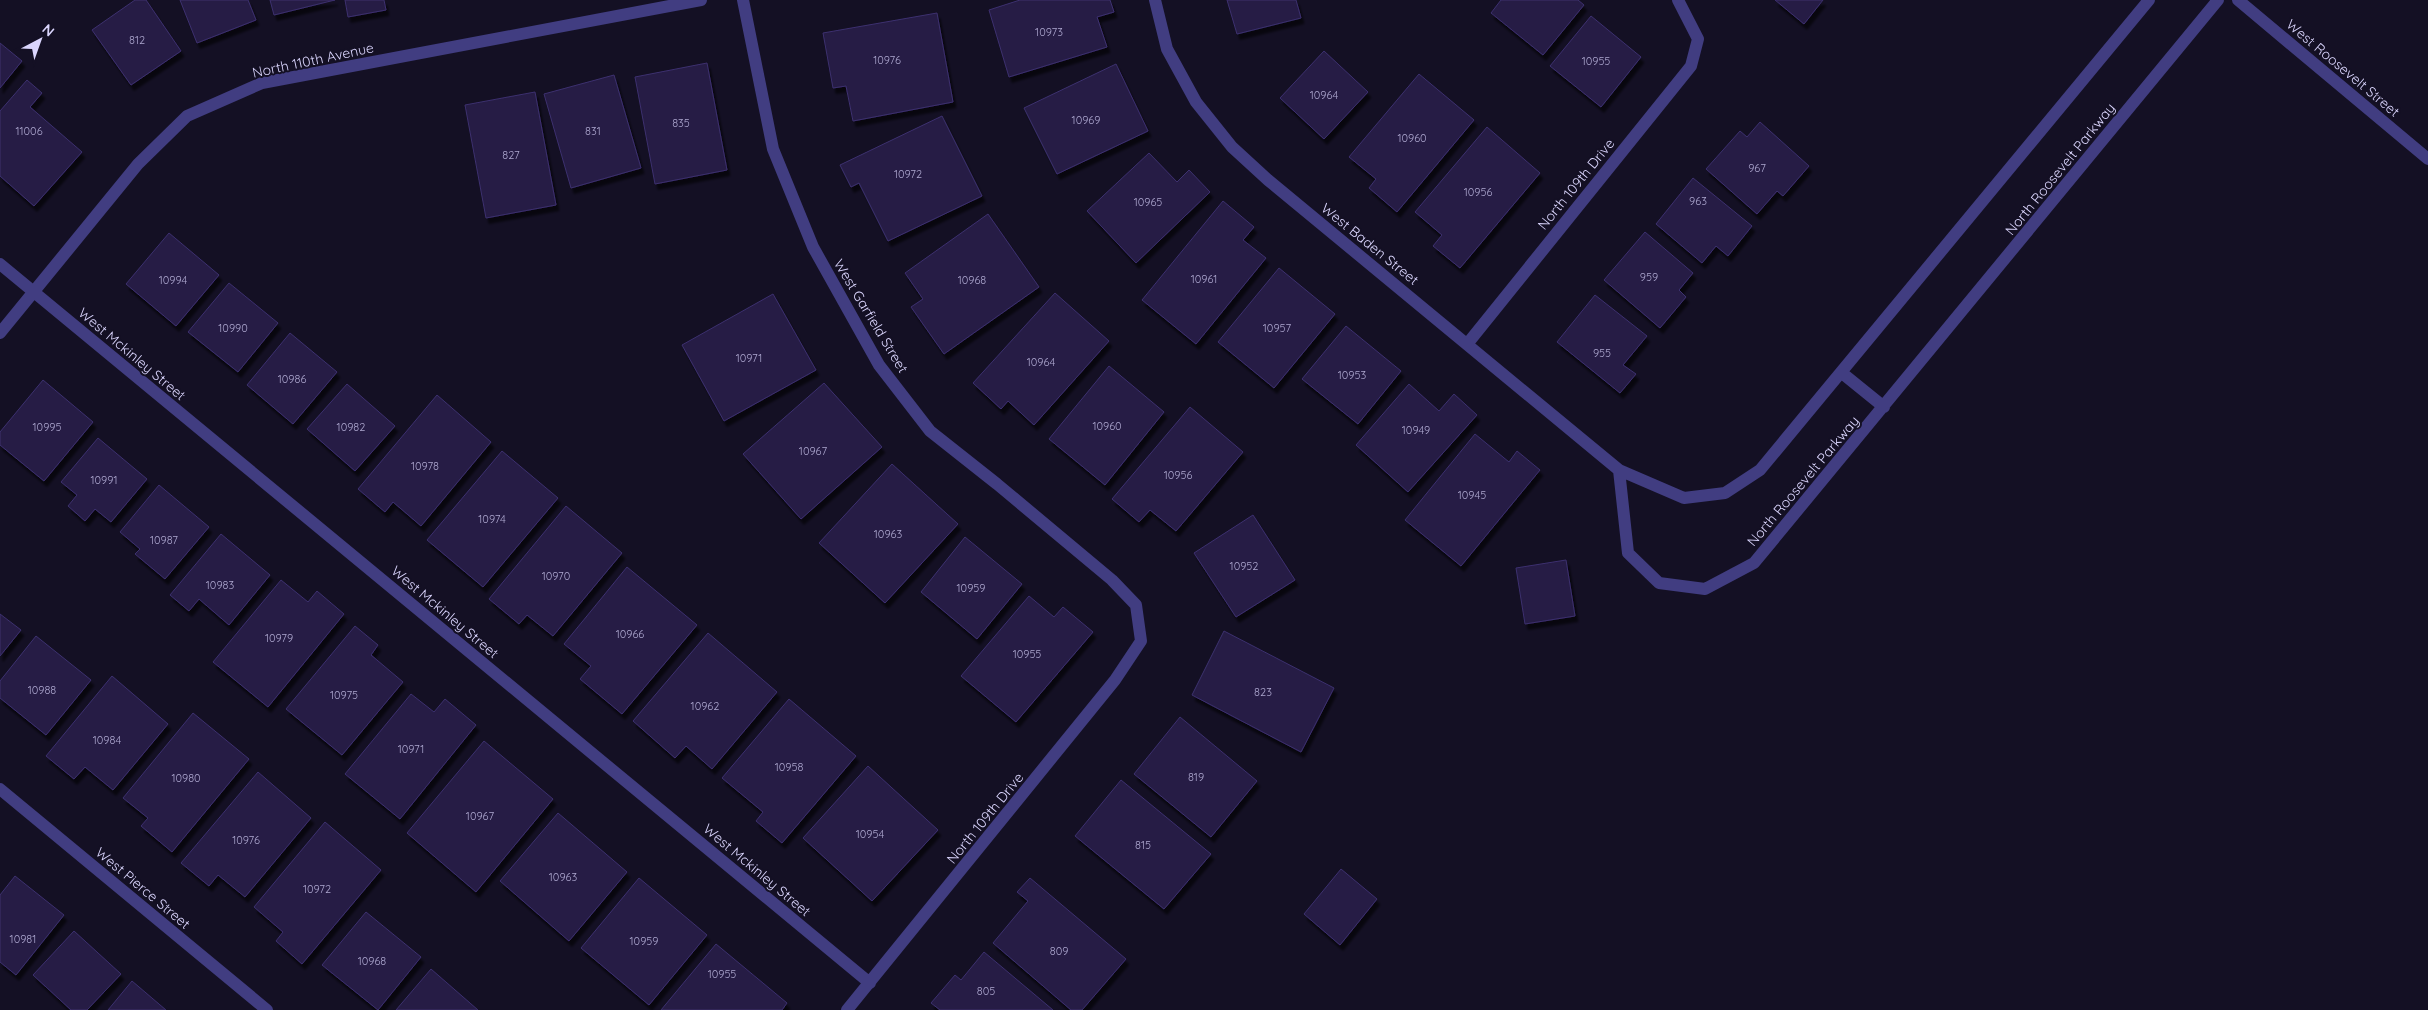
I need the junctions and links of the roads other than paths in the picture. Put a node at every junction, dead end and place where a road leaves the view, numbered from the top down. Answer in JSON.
{"nodes":[{"id":1,"x":701,"y":0,"type":"edge"},
{"id":2,"x":743,"y":0,"type":"edge"},
{"id":3,"x":1155,"y":0,"type":"edge"},
{"id":4,"x":1678,"y":0,"type":"edge"},
{"id":5,"x":2149,"y":0,"type":"edge"},
{"id":6,"x":2218,"y":0,"type":"edge"},
{"id":7,"x":2238,"y":0,"type":"edge"},
{"id":8,"x":2428,"y":159,"type":"edge"},
{"id":9,"x":0,"y":264,"type":"edge"},
{"id":10,"x":34,"y":292,"type":"junction"},
{"id":11,"x":0,"y":333,"type":"edge"},
{"id":12,"x":1468,"y":343,"type":"junction"},
{"id":13,"x":1842,"y":373,"type":"junction"},
{"id":14,"x":1884,"y":407,"type":"junction"},
{"id":15,"x":1619,"y":470,"type":"junction"},
{"id":16,"x":1142,"y":641,"type":"joint"},
{"id":17,"x":0,"y":789,"type":"edge"},
{"id":18,"x":870,"y":983,"type":"junction"},
{"id":19,"x":267,"y":1010,"type":"edge"},
{"id":20,"x":847,"y":1010,"type":"edge"}],
"edges":[{"from":1,"to":10,"type":"street","name":"North 110th Avenue"},
{"from":2,"to":16,"type":"street","name":"West Garfield Street"},
{"from":3,"to":12,"type":"street","name":"West Baden Street"},
{"from":4,"to":12,"type":"street","name":"North 109th Drive"},
{"from":5,"to":13,"type":"street"},
{"from":6,"to":14,"type":"street","name":"North Roosevelt Parkway"},
{"from":7,"to":8,"type":"street","name":"West Roosevelt Street"},
{"from":9,"to":10,"type":"street","name":"West Mckinley Street"},
{"from":10,"to":11,"type":"street","name":"North 110th Avenue"},
{"from":10,"to":18,"type":"street","name":"West Mckinley Street"},
{"from":12,"to":15,"type":"street","name":"West Baden Street"},
{"from":13,"to":14,"type":"street"},
{"from":13,"to":15,"type":"street"},
{"from":14,"to":15,"type":"street","name":"North Roosevelt Parkway"},
{"from":16,"to":18,"type":"street","name":"North 109th Drive"},
{"from":17,"to":19,"type":"street","name":"West Pierce Street"},
{"from":18,"to":20,"type":"street","name":"North 109th Drive"}]}
